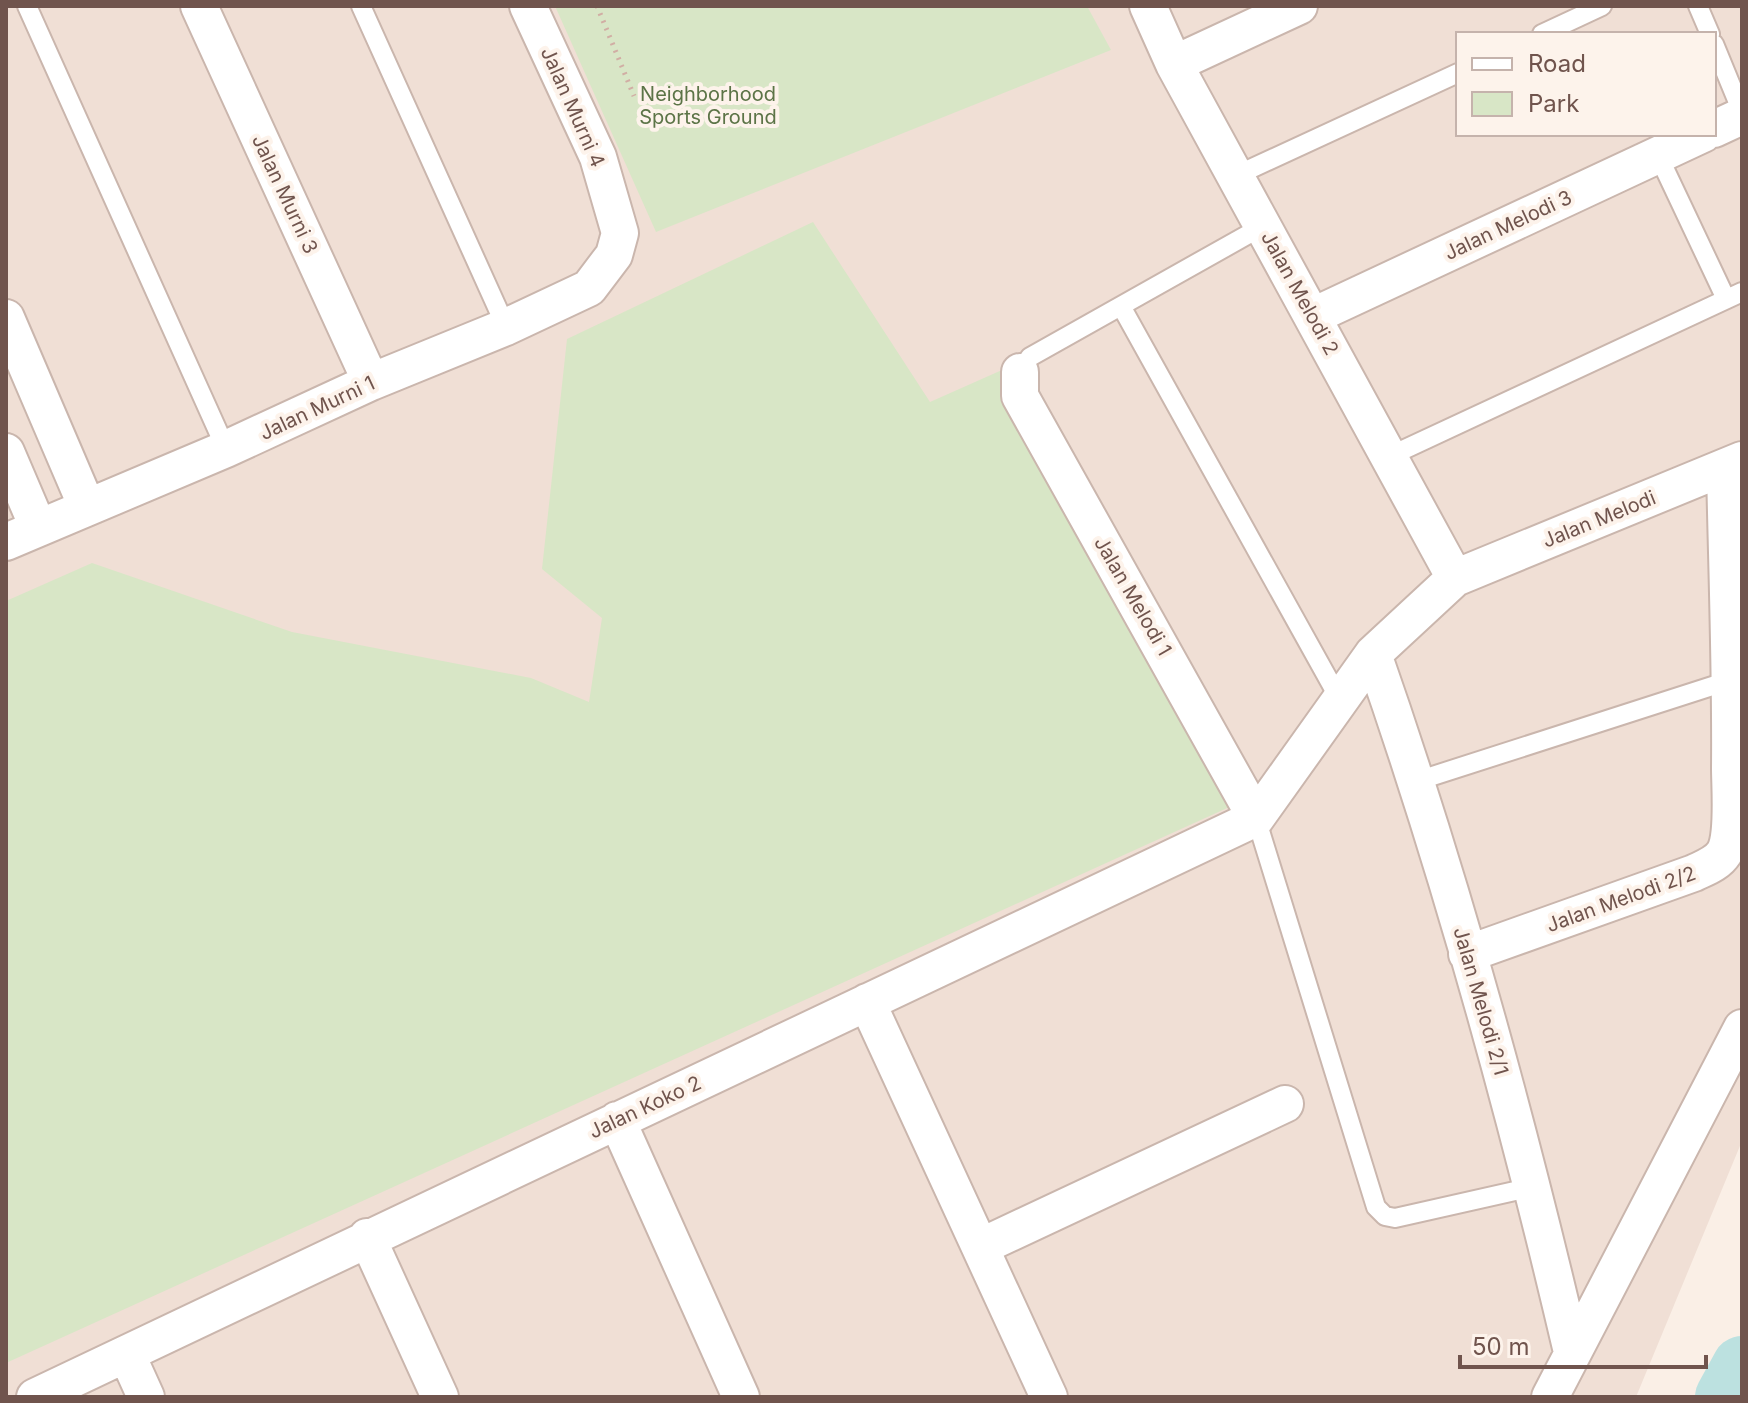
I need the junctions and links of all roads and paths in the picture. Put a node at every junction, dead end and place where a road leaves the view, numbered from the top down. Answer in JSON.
{"nodes":[{"id":1,"x":27,"y":6,"type":"edge"},
{"id":2,"x":199,"y":6,"type":"edge"},
{"id":3,"x":361,"y":6,"type":"edge"},
{"id":4,"x":528,"y":6,"type":"edge"},
{"id":5,"x":597,"y":6,"type":"edge"},
{"id":6,"x":1148,"y":6,"type":"edge"},
{"id":7,"x":1602,"y":6,"type":"edge"},
{"id":8,"x":1698,"y":6,"type":"edge"},
{"id":9,"x":1296,"y":7,"type":"edge"},
{"id":10,"x":1546,"y":32,"type":"edge"},
{"id":11,"x":1709,"y":32,"type":"edge"},
{"id":12,"x":1716,"y":49,"type":"edge"},
{"id":13,"x":1174,"y":64,"type":"junction"},
{"id":14,"x":1456,"y":74,"type":"edge"},
{"id":15,"x":634,"y":96,"type":"dead end"},
{"id":16,"x":1742,"y":114,"type":"edge"},
{"id":17,"x":1716,"y":128,"type":"edge"},
{"id":18,"x":1699,"y":136,"type":"edge"},
{"id":19,"x":1658,"y":155,"type":"junction"},
{"id":20,"x":1235,"y":176,"type":"junction"},
{"id":21,"x":1263,"y":226,"type":"junction"},
{"id":22,"x":614,"y":255,"type":"joint"},
{"id":23,"x":1734,"y":296,"type":"edge"},
{"id":24,"x":1121,"y":306,"type":"junction"},
{"id":25,"x":1313,"y":316,"type":"junction"},
{"id":26,"x":6,"y":318,"type":"edge"},
{"id":27,"x":506,"y":327,"type":"junction"},
{"id":28,"x":1020,"y":372,"type":"joint"},
{"id":29,"x":371,"y":382,"type":"junction"},
{"id":30,"x":226,"y":449,"type":"junction"},
{"id":31,"x":6,"y":452,"type":"edge"},
{"id":32,"x":1390,"y":456,"type":"junction"},
{"id":33,"x":1733,"y":464,"type":"edge"},
{"id":34,"x":87,"y":507,"type":"junction"},
{"id":35,"x":22,"y":534,"type":"edge"},
{"id":36,"x":1455,"y":578,"type":"junction"},
{"id":37,"x":1373,"y":654,"type":"junction"},
{"id":38,"x":1731,"y":680,"type":"junction"},
{"id":39,"x":1340,"y":700,"type":"junction"},
{"id":40,"x":1417,"y":781,"type":"junction"},
{"id":41,"x":1256,"y":818,"type":"junction"},
{"id":42,"x":1467,"y":954,"type":"junction"},
{"id":43,"x":867,"y":1002,"type":"junction"},
{"id":44,"x":1742,"y":1028,"type":"edge"},
{"id":45,"x":1285,"y":1104,"type":"dead end"},
{"id":46,"x":617,"y":1120,"type":"junction"},
{"id":47,"x":1533,"y":1187,"type":"junction"},
{"id":48,"x":367,"y":1237,"type":"junction"},
{"id":49,"x":980,"y":1247,"type":"junction"},
{"id":50,"x":1572,"y":1352,"type":"junction"},
{"id":51,"x":127,"y":1355,"type":"junction"},
{"id":52,"x":35,"y":1397,"type":"edge"},
{"id":53,"x":146,"y":1397,"type":"edge"},
{"id":54,"x":440,"y":1397,"type":"edge"},
{"id":55,"x":741,"y":1397,"type":"edge"},
{"id":56,"x":1049,"y":1397,"type":"edge"},
{"id":57,"x":1550,"y":1397,"type":"edge"}],
"edges":[{"from":1,"to":30,"type":"lane"},
{"from":2,"to":29,"type":"street","name":"Jalan Murni 3"},
{"from":3,"to":27,"type":"lane"},
{"from":4,"to":22,"type":"street","name":"Jalan Murni 4"},
{"from":5,"to":15,"type":"path"},
{"from":6,"to":13,"type":"street","name":"Jalan Melodi 2"},
{"from":7,"to":10,"type":"lane"},
{"from":8,"to":11,"type":"lane"},
{"from":9,"to":13,"type":"street"},
{"from":12,"to":16,"type":"lane"},
{"from":13,"to":20,"type":"street","name":"Jalan Melodi 2"},
{"from":14,"to":20,"type":"lane"},
{"from":16,"to":17,"type":"street"},
{"from":18,"to":19,"type":"street","name":"Jalan Melodi 3"},
{"from":19,"to":23,"type":"lane"},
{"from":19,"to":25,"type":"street","name":"Jalan Melodi 3"},
{"from":20,"to":21,"type":"street","name":"Jalan Melodi 2"},
{"from":21,"to":24,"type":"lane"},
{"from":21,"to":25,"type":"street","name":"Jalan Melodi 2"},
{"from":22,"to":27,"type":"street","name":"Jalan Murni 1"},
{"from":23,"to":32,"type":"lane"},
{"from":24,"to":28,"type":"lane"},
{"from":24,"to":39,"type":"lane"},
{"from":25,"to":32,"type":"street","name":"Jalan Melodi 2"},
{"from":26,"to":34,"type":"street"},
{"from":27,"to":29,"type":"street","name":"Jalan Murni 1"},
{"from":28,"to":41,"type":"street","name":"Jalan Melodi 1"},
{"from":29,"to":30,"type":"street","name":"Jalan Murni 1"},
{"from":30,"to":34,"type":"street","name":"Jalan Murni 1"},
{"from":31,"to":35,"type":"street"},
{"from":32,"to":36,"type":"street","name":"Jalan Melodi 2"},
{"from":33,"to":36,"type":"street","name":"Jalan Melodi"},
{"from":33,"to":38,"type":"street","name":"Jalan Melodi 2/2"},
{"from":34,"to":35,"type":"street","name":"Jalan Murni 1"},
{"from":36,"to":37,"type":"street"},
{"from":37,"to":39,"type":"street"},
{"from":37,"to":40,"type":"street","name":"Jalan Melodi 2/1"},
{"from":38,"to":40,"type":"lane"},
{"from":38,"to":42,"type":"street","name":"Jalan Melodi 2/2"},
{"from":39,"to":41,"type":"street"},
{"from":40,"to":42,"type":"street","name":"Jalan Melodi 2/1"},
{"from":41,"to":43,"type":"street","name":"Jalan Koko 2"},
{"from":41,"to":47,"type":"lane"},
{"from":42,"to":47,"type":"street","name":"Jalan Melodi 2/1"},
{"from":43,"to":46,"type":"street","name":"Jalan Koko 2"},
{"from":43,"to":49,"type":"street"},
{"from":44,"to":50,"type":"street"},
{"from":45,"to":49,"type":"street"},
{"from":46,"to":48,"type":"street","name":"Jalan Koko 2"},
{"from":46,"to":55,"type":"street"},
{"from":47,"to":50,"type":"street","name":"Jalan Melodi 2/1"},
{"from":48,"to":51,"type":"street","name":"Jalan Koko 2"},
{"from":48,"to":54,"type":"street"},
{"from":49,"to":56,"type":"street"},
{"from":50,"to":57,"type":"street"},
{"from":51,"to":52,"type":"street","name":"Jalan Koko 2"},
{"from":51,"to":53,"type":"street"}]}
